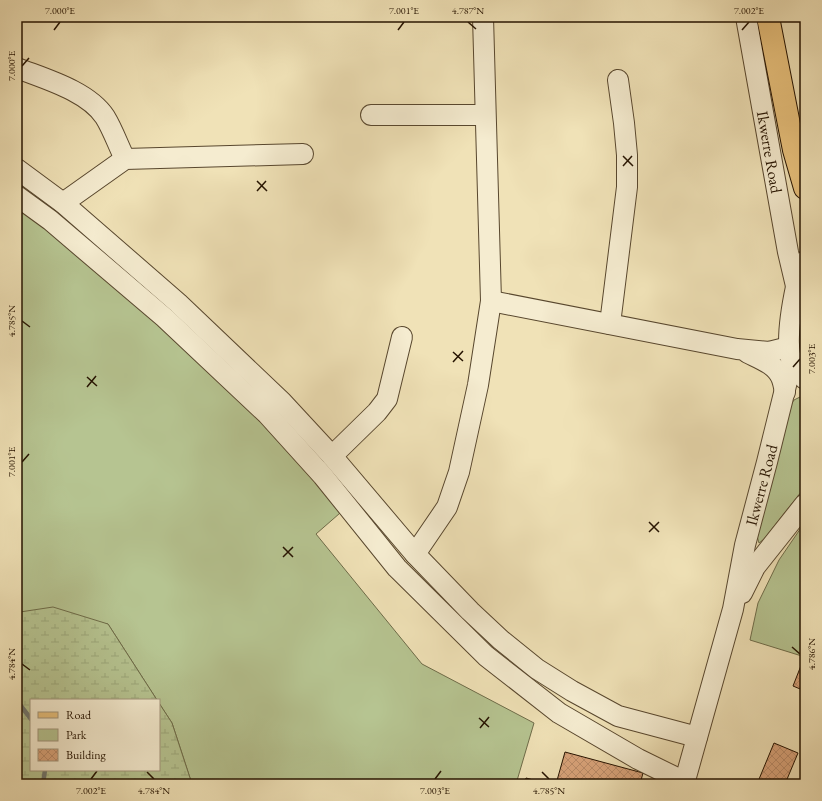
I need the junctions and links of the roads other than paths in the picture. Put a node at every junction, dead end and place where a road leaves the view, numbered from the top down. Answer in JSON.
{"nodes":[{"id":1,"x":483,"y":17,"type":"edge"},
{"id":2,"x":746,"y":17,"type":"edge"},
{"id":3,"x":768,"y":17,"type":"edge"},
{"id":4,"x":17,"y":68,"type":"edge"},
{"id":5,"x":618,"y":80,"type":"dead end"},
{"id":6,"x":371,"y":115,"type":"dead end"},
{"id":7,"x":485,"y":115,"type":"junction"},
{"id":8,"x":303,"y":154,"type":"dead end"},
{"id":9,"x":125,"y":159,"type":"junction"},
{"id":10,"x":17,"y":169,"type":"edge"},
{"id":11,"x":805,"y":188,"type":"edge"},
{"id":12,"x":17,"y":196,"type":"edge"},
{"id":13,"x":63,"y":203,"type":"junction"},
{"id":14,"x":805,"y":261,"type":"edge"},
{"id":15,"x":796,"y":286,"type":"junction"},
{"id":16,"x":491,"y":301,"type":"junction"},
{"id":17,"x":610,"y":324,"type":"junction"},
{"id":18,"x":402,"y":337,"type":"dead end"},
{"id":19,"x":737,"y":349,"type":"junction"},
{"id":20,"x":791,"y":354,"type":"junction"},
{"id":21,"x":805,"y":380,"type":"edge"},
{"id":22,"x":785,"y":392,"type":"junction"},
{"id":23,"x":332,"y":456,"type":"junction"},
{"id":24,"x":805,"y":504,"type":"edge"},
{"id":25,"x":415,"y":554,"type":"junction"},
{"id":26,"x":733,"y":608,"type":"junction"},
{"id":27,"x":697,"y":736,"type":"junction"},
{"id":28,"x":684,"y":783,"type":"edge"}],
"edges":[{"from":1,"to":7,"type":"street"},
{"from":2,"to":15,"type":"street","name":"Ikwerre Road"},
{"from":3,"to":11,"type":"main road"},
{"from":4,"to":9,"type":"street"},
{"from":5,"to":17,"type":"street"},
{"from":6,"to":7,"type":"street"},
{"from":7,"to":16,"type":"street"},
{"from":8,"to":9,"type":"street"},
{"from":9,"to":13,"type":"street"},
{"from":10,"to":13,"type":"street"},
{"from":12,"to":28,"type":"street"},
{"from":13,"to":23,"type":"street"},
{"from":14,"to":15,"type":"street","name":"Ikwerre Road"},
{"from":15,"to":20,"type":"street","name":"Ikwerre Road"},
{"from":16,"to":17,"type":"street"},
{"from":16,"to":25,"type":"street"},
{"from":17,"to":19,"type":"street"},
{"from":18,"to":23,"type":"street"},
{"from":19,"to":20,"type":"street"},
{"from":19,"to":22,"type":"street"},
{"from":20,"to":21,"type":"street"},
{"from":20,"to":22,"type":"street","name":"Ikwerre Road"},
{"from":22,"to":26,"type":"street","name":"Ikwerre Road"},
{"from":23,"to":25,"type":"street"},
{"from":24,"to":26,"type":"street","name":"Ikwerre Road"},
{"from":25,"to":27,"type":"street"},
{"from":26,"to":27,"type":"street","name":"Ikwerre Road"},
{"from":27,"to":28,"type":"street","name":"Ikwerre Road"}]}
